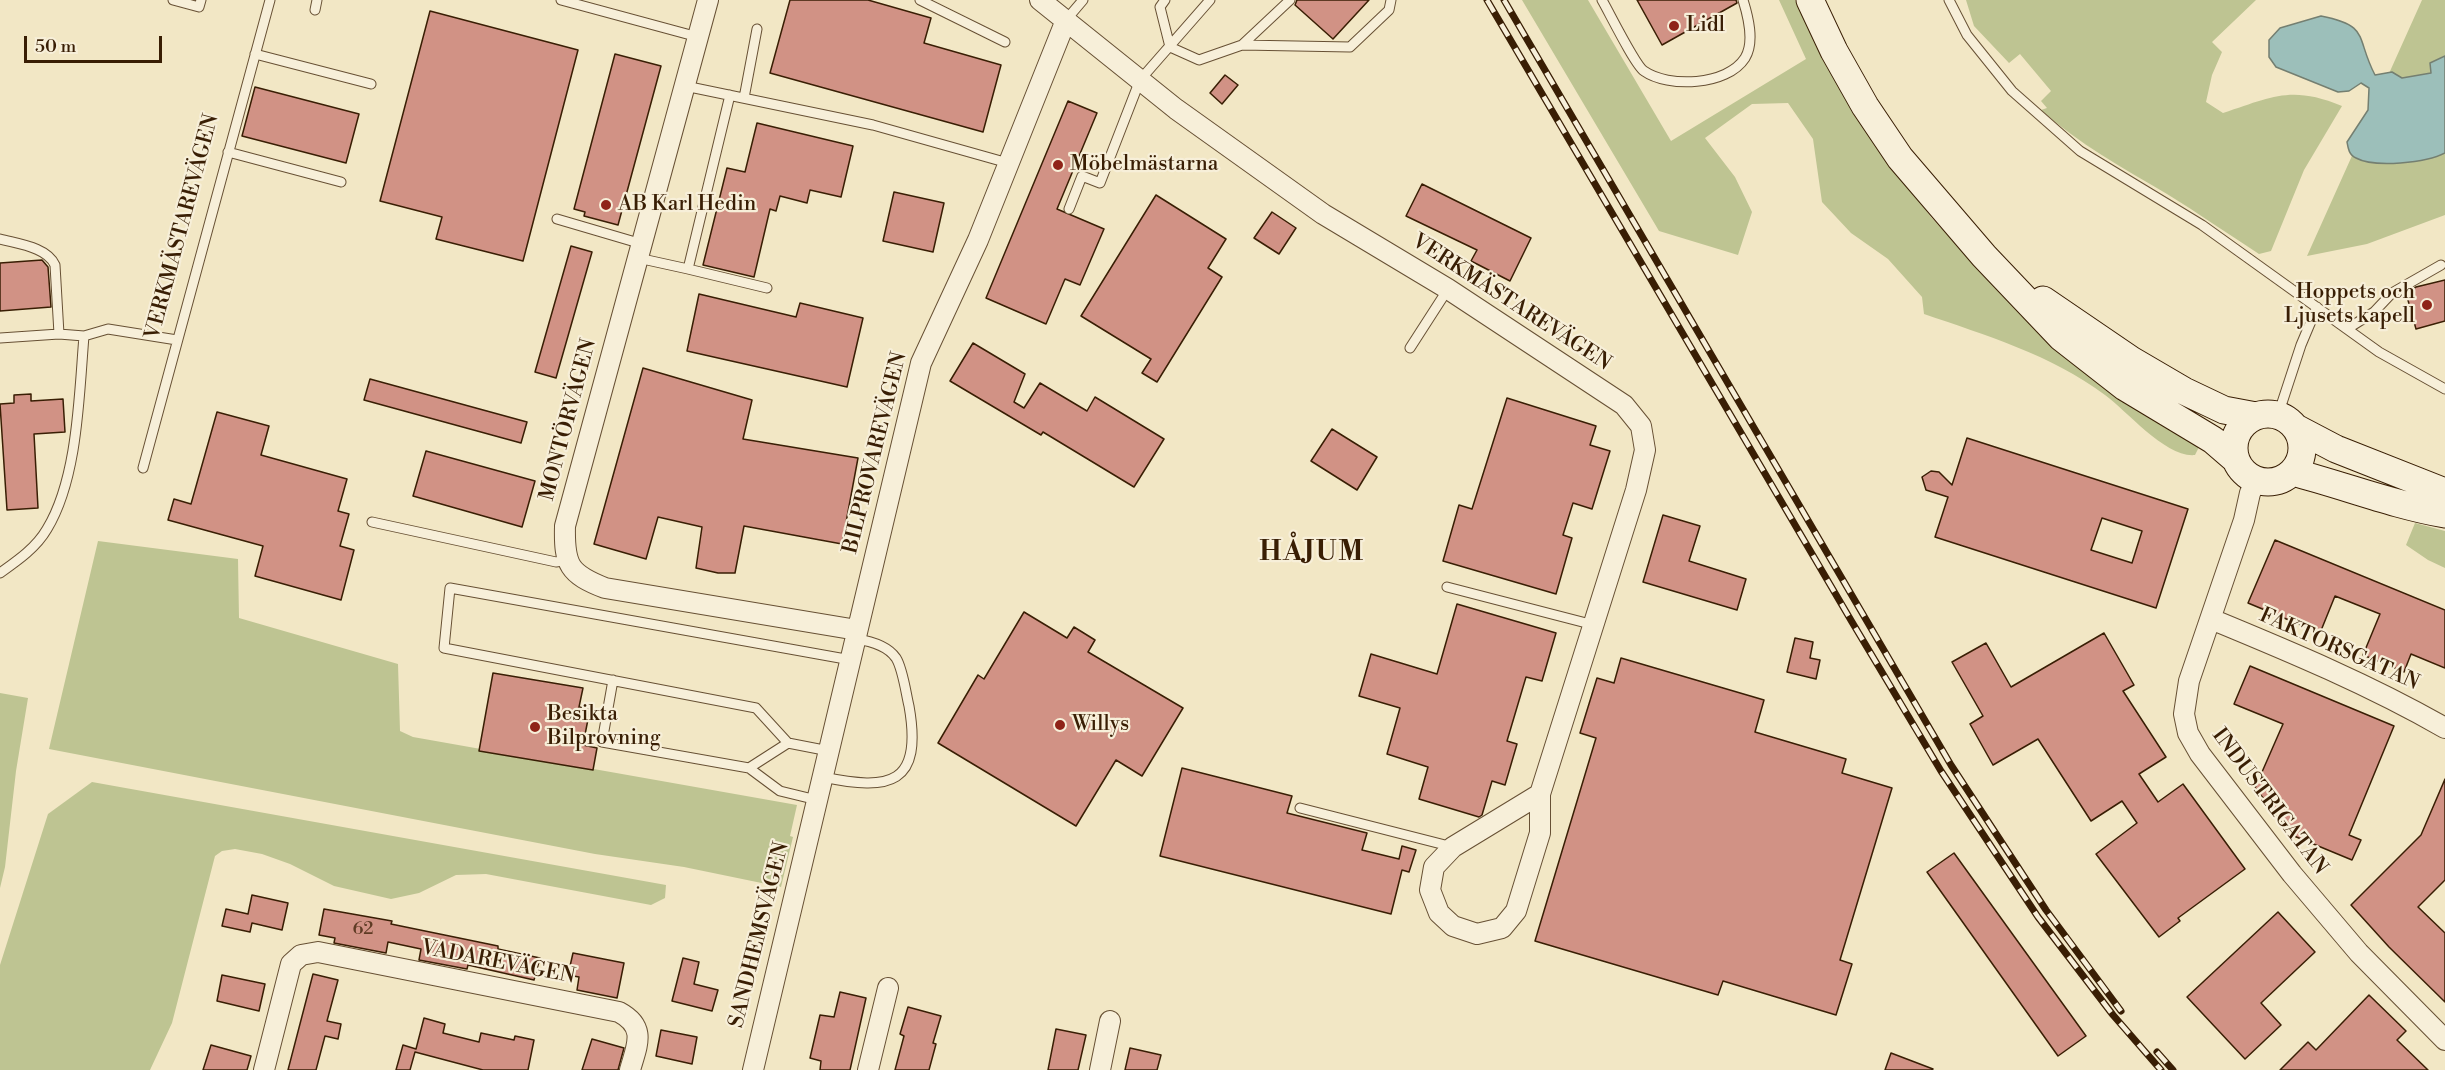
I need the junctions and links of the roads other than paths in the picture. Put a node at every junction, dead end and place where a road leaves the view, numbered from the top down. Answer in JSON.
{"nodes":[{"id":1,"x":173,"y":0,"type":"edge"},
{"id":2,"x":201,"y":0,"type":"edge"},
{"id":3,"x":270,"y":0,"type":"edge"},
{"id":4,"x":317,"y":0,"type":"edge"},
{"id":5,"x":561,"y":0,"type":"edge"},
{"id":6,"x":708,"y":0,"type":"edge"},
{"id":7,"x":920,"y":0,"type":"edge"},
{"id":8,"x":1040,"y":0,"type":"edge"},
{"id":9,"x":1083,"y":0,"type":"edge"},
{"id":10,"x":1166,"y":0,"type":"edge"},
{"id":11,"x":1210,"y":0,"type":"edge"},
{"id":12,"x":1290,"y":0,"type":"edge"},
{"id":13,"x":1391,"y":0,"type":"edge"},
{"id":14,"x":1602,"y":0,"type":"edge"},
{"id":15,"x":1743,"y":0,"type":"edge"},
{"id":16,"x":1810,"y":0,"type":"edge"},
{"id":17,"x":1949,"y":0,"type":"edge"},
{"id":18,"x":315,"y":10,"type":"dead end"},
{"id":19,"x":1066,"y":20,"type":"junction"},
{"id":20,"x":757,"y":29,"type":"dead end"},
{"id":21,"x":698,"y":37,"type":"junction"},
{"id":22,"x":1005,"y":42,"type":"dead end"},
{"id":23,"x":1242,"y":45,"type":"junction"},
{"id":24,"x":1170,"y":46,"type":"junction"},
{"id":25,"x":255,"y":54,"type":"junction"},
{"id":26,"x":1140,"y":80,"type":"junction"},
{"id":27,"x":372,"y":84,"type":"dead end"},
{"id":28,"x":685,"y":86,"type":"junction"},
{"id":29,"x":730,"y":95,"type":"junction"},
{"id":30,"x":744,"y":98,"type":"junction"},
{"id":31,"x":228,"y":152,"type":"junction"},
{"id":32,"x":1008,"y":163,"type":"junction"},
{"id":33,"x":341,"y":182,"type":"dead end"},
{"id":34,"x":1069,"y":209,"type":"dead end"},
{"id":35,"x":557,"y":219,"type":"dead end"},
{"id":36,"x":0,"y":239,"type":"edge"},
{"id":37,"x":640,"y":251,"type":"junction"},
{"id":38,"x":1984,"y":256,"type":"junction"},
{"id":39,"x":2441,"y":265,"type":"dead end"},
{"id":40,"x":688,"y":269,"type":"junction"},
{"id":41,"x":767,"y":288,"type":"dead end"},
{"id":42,"x":1448,"y":288,"type":"junction"},
{"id":43,"x":2317,"y":307,"type":"junction"},
{"id":44,"x":2347,"y":330,"type":"junction"},
{"id":45,"x":59,"y":334,"type":"junction"},
{"id":46,"x":84,"y":336,"type":"junction"},
{"id":47,"x":0,"y":338,"type":"edge"},
{"id":48,"x":177,"y":340,"type":"junction"},
{"id":49,"x":1410,"y":348,"type":"dead end"},
{"id":50,"x":2445,"y":388,"type":"edge"},
{"id":51,"x":2277,"y":420,"type":"junction"},
{"id":52,"x":2235,"y":459,"type":"junction"},
{"id":53,"x":143,"y":468,"type":"dead end"},
{"id":54,"x":2292,"y":472,"type":"junction"},
{"id":55,"x":2257,"y":480,"type":"junction"},
{"id":56,"x":2445,"y":492,"type":"edge"},
{"id":57,"x":2445,"y":514,"type":"edge"},
{"id":58,"x":372,"y":522,"type":"dead end"},
{"id":59,"x":568,"y":560,"type":"junction"},
{"id":60,"x":0,"y":573,"type":"edge"},
{"id":61,"x":1447,"y":586,"type":"dead end"},
{"id":62,"x":2211,"y":619,"type":"junction"},
{"id":63,"x":1594,"y":625,"type":"junction"},
{"id":64,"x":856,"y":634,"type":"junction"},
{"id":65,"x":851,"y":660,"type":"junction"},
{"id":66,"x":613,"y":680,"type":"junction"},
{"id":67,"x":2445,"y":728,"type":"edge"},
{"id":68,"x":788,"y":743,"type":"junction"},
{"id":69,"x":829,"y":751,"type":"junction"},
{"id":70,"x":749,"y":768,"type":"junction"},
{"id":71,"x":823,"y":777,"type":"junction"},
{"id":72,"x":1540,"y":794,"type":"junction"},
{"id":73,"x":816,"y":806,"type":"junction"},
{"id":74,"x":1300,"y":808,"type":"dead end"},
{"id":75,"x":1453,"y":847,"type":"junction"},
{"id":76,"x":888,"y":988,"type":"dead end"},
{"id":77,"x":1110,"y":1021,"type":"dead end"},
{"id":78,"x":2445,"y":1040,"type":"edge"},
{"id":79,"x":264,"y":1070,"type":"edge"},
{"id":80,"x":630,"y":1070,"type":"edge"},
{"id":81,"x":753,"y":1070,"type":"edge"},
{"id":82,"x":868,"y":1070,"type":"edge"},
{"id":83,"x":1100,"y":1070,"type":"edge"}],
"edges":[{"from":1,"to":2,"type":"lane"},
{"from":3,"to":25,"type":"lane","name":"VERKMÄSTAREVÄGEN"},
{"from":4,"to":18,"type":"lane"},
{"from":5,"to":21,"type":"lane"},
{"from":6,"to":21,"type":"street","name":"MONTÖRVÄGEN"},
{"from":7,"to":22,"type":"lane"},
{"from":8,"to":19,"type":"street","name":"VERKMÄSTAREVÄGEN"},
{"from":9,"to":19,"type":"lane"},
{"from":10,"to":24,"type":"lane"},
{"from":11,"to":24,"type":"lane"},
{"from":12,"to":23,"type":"lane"},
{"from":13,"to":23,"type":"lane"},
{"from":14,"to":15,"type":"lane"},
{"from":16,"to":38,"type":"main road"},
{"from":17,"to":43,"type":"lane"},
{"from":19,"to":26,"type":"street","name":"VERKMÄSTAREVÄGEN"},
{"from":19,"to":32,"type":"street","name":"BILPROVAREVÄGEN"},
{"from":20,"to":30,"type":"lane"},
{"from":21,"to":28,"type":"street","name":"MONTÖRVÄGEN"},
{"from":23,"to":24,"type":"lane"},
{"from":24,"to":26,"type":"lane"},
{"from":25,"to":27,"type":"lane"},
{"from":25,"to":31,"type":"lane","name":"VERKMÄSTAREVÄGEN"},
{"from":26,"to":34,"type":"lane"},
{"from":26,"to":42,"type":"street","name":"VERKMÄSTAREVÄGEN"},
{"from":28,"to":29,"type":"lane"},
{"from":28,"to":37,"type":"street","name":"MONTÖRVÄGEN"},
{"from":29,"to":30,"type":"lane"},
{"from":29,"to":40,"type":"lane"},
{"from":30,"to":32,"type":"lane"},
{"from":31,"to":33,"type":"lane"},
{"from":31,"to":48,"type":"lane","name":"VERKMÄSTAREVÄGEN"},
{"from":32,"to":64,"type":"street","name":"BILPROVAREVÄGEN"},
{"from":35,"to":37,"type":"lane"},
{"from":36,"to":45,"type":"lane"},
{"from":37,"to":40,"type":"lane"},
{"from":37,"to":59,"type":"street","name":"MONTÖRVÄGEN"},
{"from":38,"to":51,"type":"main road"},
{"from":38,"to":52,"type":"main road"},
{"from":39,"to":44,"type":"lane"},
{"from":40,"to":41,"type":"lane"},
{"from":42,"to":49,"type":"lane"},
{"from":42,"to":63,"type":"street","name":"VERKMÄSTAREVÄGEN"},
{"from":43,"to":44,"type":"lane"},
{"from":43,"to":51,"type":"lane"},
{"from":44,"to":50,"type":"lane"},
{"from":45,"to":46,"type":"lane"},
{"from":45,"to":47,"type":"lane"},
{"from":46,"to":48,"type":"lane"},
{"from":46,"to":60,"type":"lane"},
{"from":48,"to":53,"type":"lane","name":"VERKMÄSTAREVÄGEN"},
{"from":51,"to":52,"type":"main road"},
{"from":51,"to":54,"type":"main road"},
{"from":51,"to":56,"type":"main road"},
{"from":52,"to":55,"type":"main road"},
{"from":54,"to":55,"type":"main road"},
{"from":54,"to":57,"type":"main road"},
{"from":55,"to":62,"type":"street","name":"INDUSTRIGATAN"},
{"from":58,"to":59,"type":"lane"},
{"from":59,"to":64,"type":"street"},
{"from":61,"to":63,"type":"lane"},
{"from":62,"to":67,"type":"street","name":"FAKTORSGATAN"},
{"from":62,"to":78,"type":"street","name":"INDUSTRIGATAN"},
{"from":63,"to":72,"type":"street","name":"VERKMÄSTAREVÄGEN"},
{"from":64,"to":65,"type":"street","name":"BILPROVAREVÄGEN"},
{"from":64,"to":71,"type":"lane"},
{"from":65,"to":66,"type":"lane"},
{"from":65,"to":69,"type":"street","name":"BILPROVAREVÄGEN"},
{"from":66,"to":68,"type":"lane"},
{"from":66,"to":70,"type":"lane"},
{"from":68,"to":69,"type":"lane"},
{"from":68,"to":70,"type":"lane"},
{"from":69,"to":71,"type":"street","name":"BILPROVAREVÄGEN"},
{"from":70,"to":73,"type":"lane"},
{"from":71,"to":73,"type":"street","name":"BILPROVAREVÄGEN"},
{"from":72,"to":75,"type":"street","name":"VERKMÄSTAREVÄGEN"},
{"from":72,"to":75,"type":"street","name":"VERKMÄSTAREVÄGEN"},
{"from":73,"to":81,"type":"street","name":"SANDHEMSVÄGEN"},
{"from":74,"to":75,"type":"lane"},
{"from":76,"to":82,"type":"street"},
{"from":77,"to":83,"type":"street"},
{"from":79,"to":80,"type":"street","name":"VADAREVÄGEN"}]}
